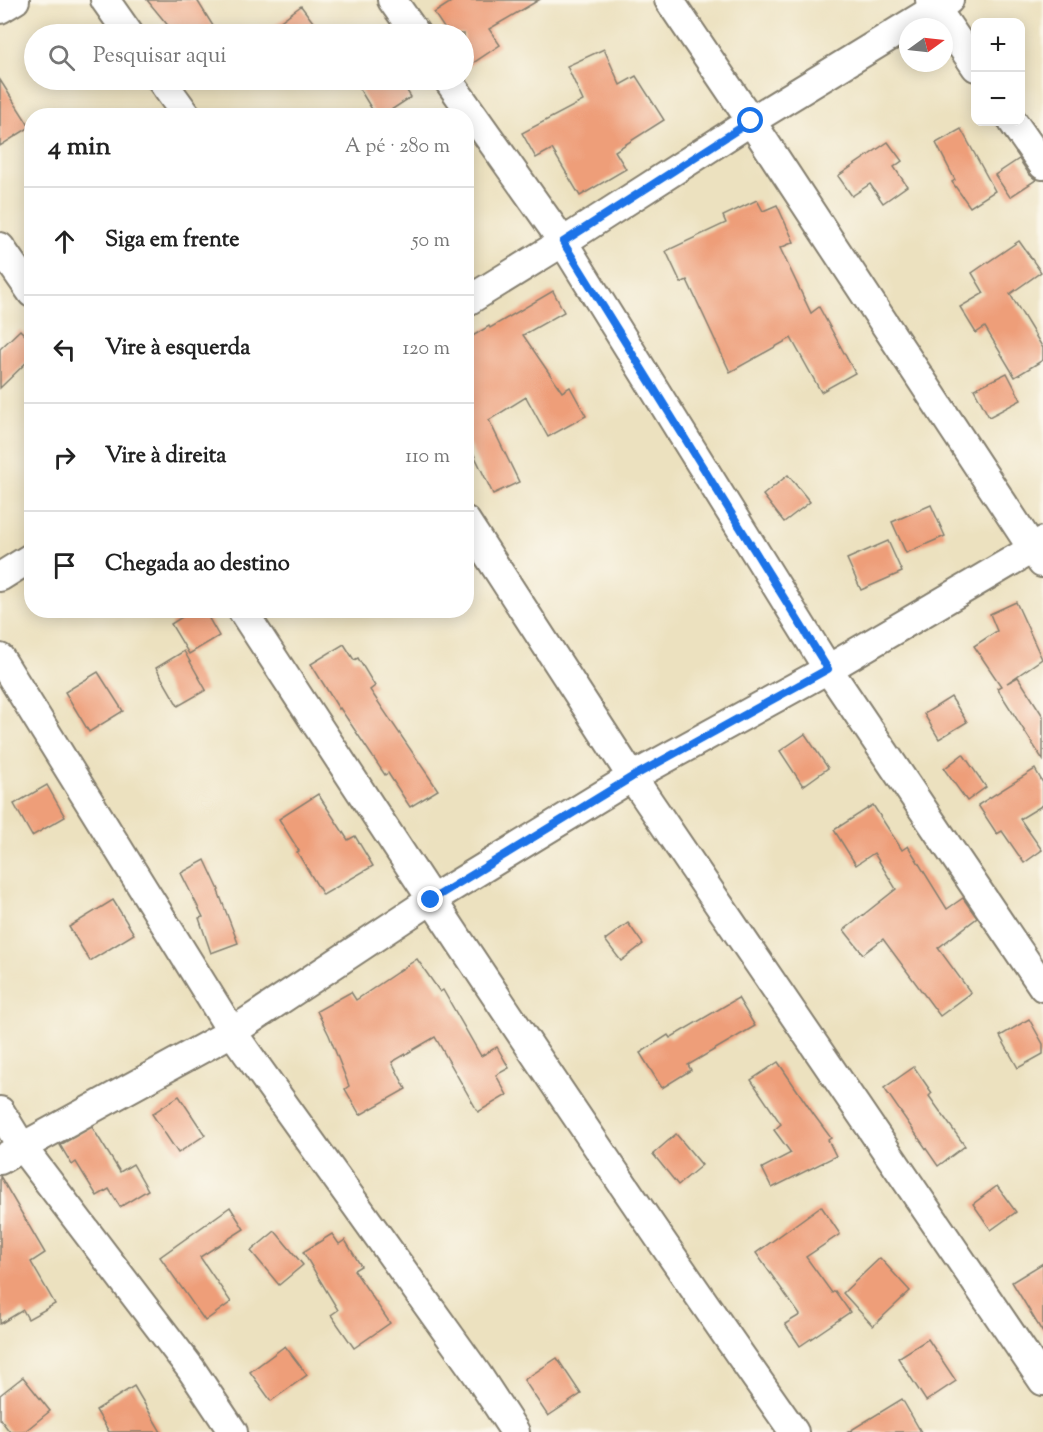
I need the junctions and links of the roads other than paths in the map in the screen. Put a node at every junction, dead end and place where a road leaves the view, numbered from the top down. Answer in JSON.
{"nodes":[{"id":1,"x":15,"y":0,"type":"edge"},
{"id":2,"x":105,"y":0,"type":"edge"},
{"id":3,"x":392,"y":0,"type":"edge"},
{"id":4,"x":669,"y":0,"type":"edge"},
{"id":5,"x":938,"y":3,"type":"edge"},
{"id":6,"x":0,"y":9,"type":"edge"},
{"id":7,"x":122,"y":24,"type":"edge"},
{"id":8,"x":409,"y":24,"type":"edge"},
{"id":9,"x":971,"y":60,"type":"edge"},
{"id":10,"x":168,"y":90,"type":"edge"},
{"id":11,"x":455,"y":90,"type":"edge"},
{"id":12,"x":181,"y":108,"type":"edge"},
{"id":13,"x":468,"y":108,"type":"edge"},
{"id":14,"x":474,"y":117,"type":"edge"},
{"id":15,"x":751,"y":121,"type":"junction"},
{"id":16,"x":1016,"y":126,"type":"edge"},
{"id":17,"x":1043,"y":165,"type":"edge"},
{"id":18,"x":563,"y":242,"type":"junction"},
{"id":19,"x":0,"y":247,"type":"edge"},
{"id":20,"x":24,"y":282,"type":"edge"},
{"id":21,"x":474,"y":297,"type":"edge"},
{"id":22,"x":474,"y":533,"type":"edge"},
{"id":23,"x":1039,"y":552,"type":"edge"},
{"id":24,"x":24,"y":562,"type":"edge"},
{"id":25,"x":0,"y":577,"type":"edge"},
{"id":26,"x":247,"y":618,"type":"edge"},
{"id":27,"x":0,"y":658,"type":"edge"},
{"id":28,"x":828,"y":669,"type":"junction"},
{"id":29,"x":632,"y":777,"type":"junction"},
{"id":30,"x":431,"y":900,"type":"junction"},
{"id":31,"x":1043,"y":987,"type":"edge"},
{"id":32,"x":232,"y":1032,"type":"junction"},
{"id":33,"x":0,"y":1111,"type":"edge"},
{"id":34,"x":11,"y":1153,"type":"edge"},
{"id":35,"x":1043,"y":1381,"type":"edge"},
{"id":36,"x":233,"y":1432,"type":"edge"},
{"id":37,"x":515,"y":1432,"type":"edge"},
{"id":38,"x":794,"y":1432,"type":"edge"}],
"edges":[{"from":1,"to":6,"type":"street"},
{"from":2,"to":7,"type":"street"},
{"from":3,"to":8,"type":"street"},
{"from":4,"to":15,"type":"street"},
{"from":5,"to":9,"type":"street"},
{"from":5,"to":15,"type":"street"},
{"from":10,"to":12,"type":"street"},
{"from":11,"to":13,"type":"street"},
{"from":14,"to":18,"type":"street"},
{"from":15,"to":18,"type":"street"},
{"from":15,"to":23,"type":"street"},
{"from":16,"to":17,"type":"street"},
{"from":18,"to":21,"type":"street"},
{"from":18,"to":28,"type":"street"},
{"from":19,"to":20,"type":"street"},
{"from":22,"to":29,"type":"street"},
{"from":23,"to":28,"type":"street"},
{"from":24,"to":25,"type":"street"},
{"from":26,"to":30,"type":"street"},
{"from":27,"to":32,"type":"street"},
{"from":28,"to":29,"type":"street"},
{"from":28,"to":31,"type":"street"},
{"from":29,"to":30,"type":"street"},
{"from":29,"to":35,"type":"street"},
{"from":30,"to":32,"type":"street"},
{"from":30,"to":38,"type":"street"},
{"from":32,"to":34,"type":"street"},
{"from":32,"to":37,"type":"street"},
{"from":33,"to":34,"type":"street"},
{"from":34,"to":36,"type":"street"}]}
